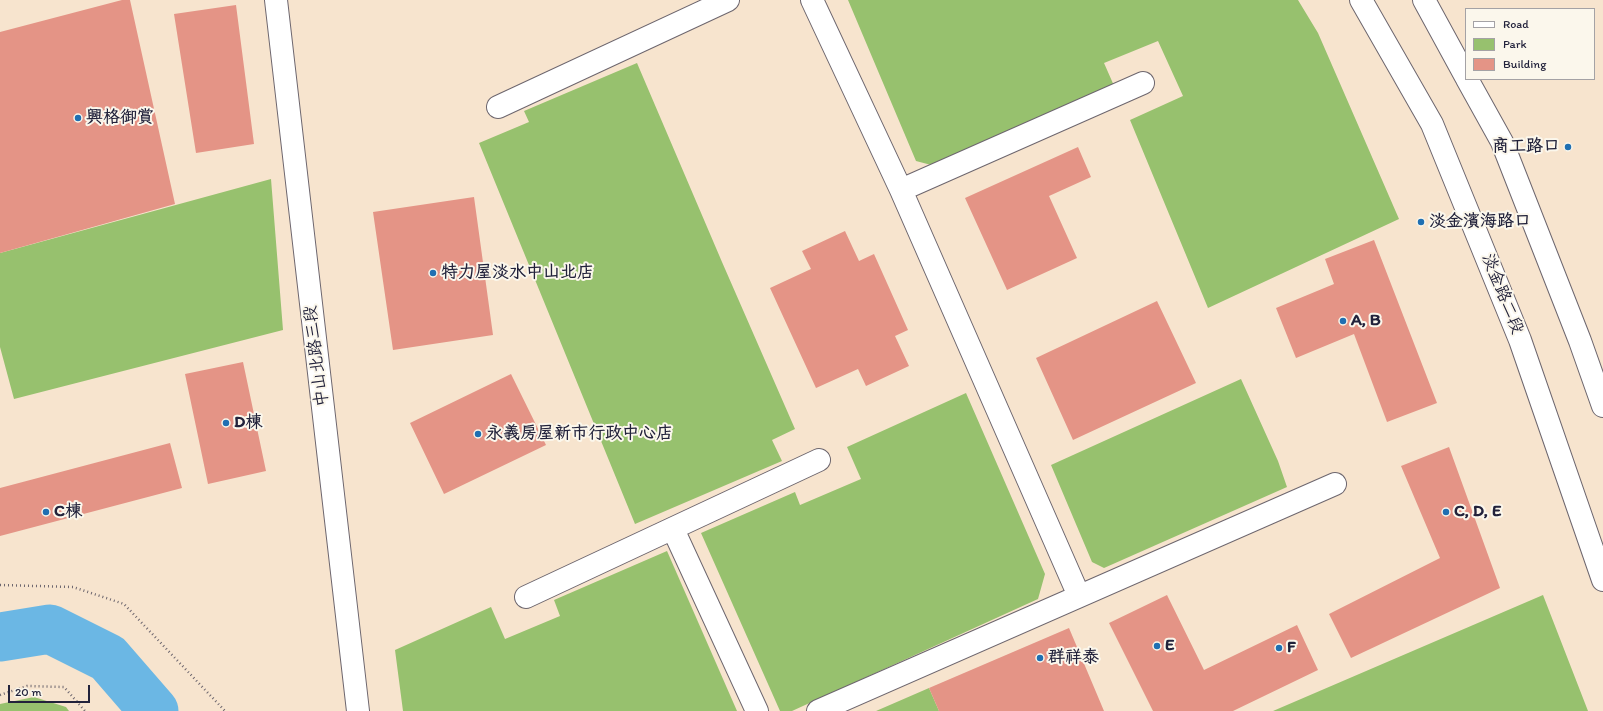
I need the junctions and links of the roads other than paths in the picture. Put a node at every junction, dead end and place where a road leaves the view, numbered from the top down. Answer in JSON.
{"nodes":[{"id":1,"x":276,"y":0,"type":"edge"},
{"id":2,"x":728,"y":0,"type":"edge"},
{"id":3,"x":812,"y":0,"type":"edge"},
{"id":4,"x":1360,"y":0,"type":"edge"},
{"id":5,"x":1424,"y":0,"type":"edge"},
{"id":6,"x":1465,"y":74,"type":"edge"},
{"id":7,"x":1468,"y":80,"type":"edge"},
{"id":8,"x":1144,"y":83,"type":"dead end"},
{"id":9,"x":498,"y":107,"type":"dead end"},
{"id":10,"x":901,"y":190,"type":"junction"},
{"id":11,"x":1603,"y":406,"type":"edge"},
{"id":12,"x":819,"y":460,"type":"dead end"},
{"id":13,"x":1335,"y":484,"type":"dead end"},
{"id":14,"x":673,"y":529,"type":"junction"},
{"id":15,"x":1603,"y":580,"type":"edge"},
{"id":16,"x":1079,"y":596,"type":"junction"},
{"id":17,"x":526,"y":597,"type":"dead end"},
{"id":18,"x":358,"y":711,"type":"edge"},
{"id":19,"x":757,"y":711,"type":"edge"},
{"id":20,"x":818,"y":711,"type":"edge"}],
"edges":[{"from":1,"to":18,"type":"street","name":"中山北路三段"},
{"from":2,"to":9,"type":"street"},
{"from":3,"to":10,"type":"street"},
{"from":4,"to":15,"type":"street","name":"淡金路二段"},
{"from":5,"to":6,"type":"street"},
{"from":7,"to":11,"type":"street"},
{"from":8,"to":10,"type":"street"},
{"from":10,"to":16,"type":"street"},
{"from":12,"to":14,"type":"street"},
{"from":13,"to":16,"type":"street"},
{"from":14,"to":17,"type":"street"},
{"from":14,"to":19,"type":"street"},
{"from":16,"to":20,"type":"street"}]}
